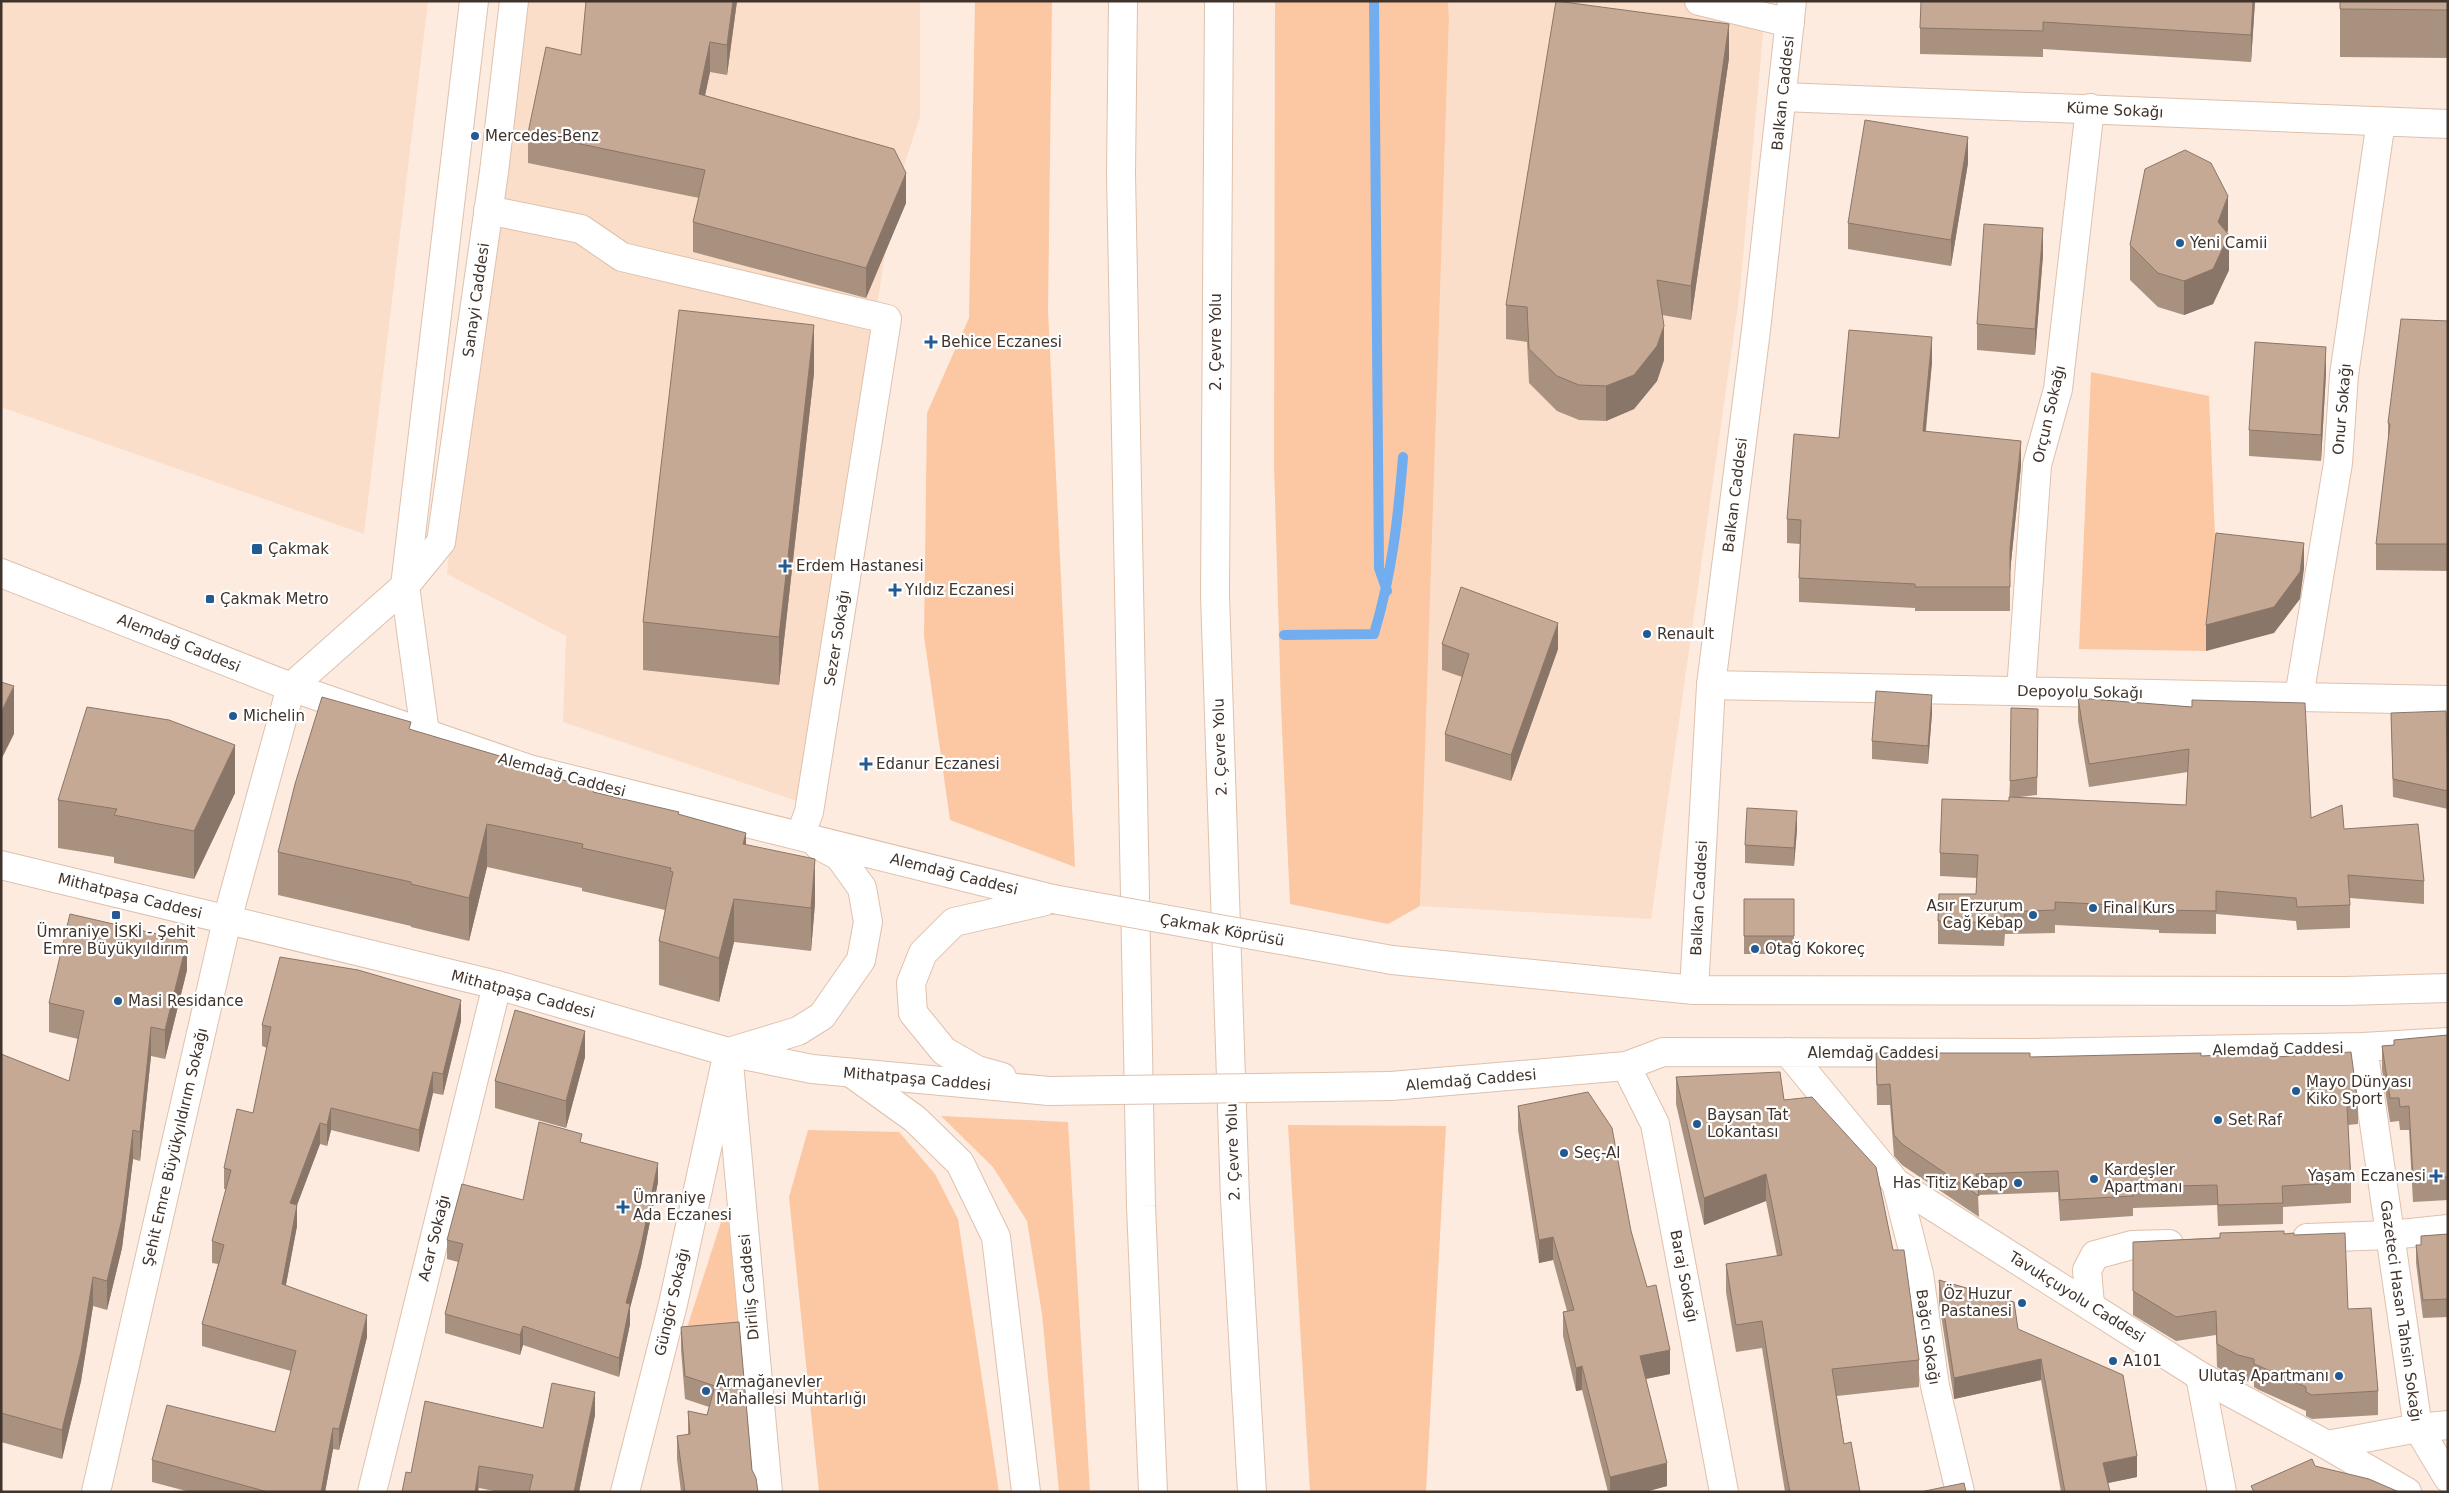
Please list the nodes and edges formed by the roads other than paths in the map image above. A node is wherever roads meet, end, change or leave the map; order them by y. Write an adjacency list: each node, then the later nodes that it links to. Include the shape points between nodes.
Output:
1 (474, 1): 13 (main road)
2 (514, 1): 11 (main road, Sanayi Caddesi)
3 (1123, 1): 50 (main road, via 1121,184 1141,1206)
4 (1218, 1): 51 (main road, 2. Çevre Yolu, via 1215,595 1234,1199)
5 (1700, 1): 6 (main road)
6 (1791, 12): 7 (main road, Balkan Caddesi)
7 (1783, 97): 8 (main road, Küme Sokağı); 14 (main road, Balkan Caddesi)
8 (2090, 108): 9 (main road, Küme Sokağı); 16 (main road, Orçun Sokağı, via 2058,389 2037,465)
9 (2381, 121): 10 (main road, Küme Sokağı); 17 (main road, Onur Sokağı, via 2344,375 2338,463)
10 (2448, 124)
11 (488, 210): 13 (main road, Sanayi Caddesi, via 441,542); 20 (main road, Sezer Sokağı, via 581,230 622,257 887,319 809,812)
12 (1, 573): 15 (main road, Alemdağ Caddesi)
13 (405, 586): 15 (main road, Sanayi Caddesi); 19 (main road)
14 (1711, 685): 16 (main road, Depoyolu Sokağı); 26 (main road, Balkan Caddesi)
15 (291, 687): 19 (main road, Alemdağ Caddesi); 23 (main road, Şehit Emre Büyükyıldırım Sokağı)
16 (2021, 691): 17 (main road, Depoyolu Sokağı)
17 (2300, 697): 18 (main road, Depoyolu Sokağı)
18 (2448, 700)
19 (425, 733): 20 (main road, Alemdağ Caddesi, via 529,769)
20 (800, 836): 22 (main road, Alemdağ Caddesi); 29 (main road, via 839,856 862,888 868,922 861,960 822,1016 798,1031)
21 (1, 865): 23 (main road, Mithatpaşa Caddesi)
22 (1052, 899): 26 (main road, Çakmak Köprüsü, bridge, via 1392,960); 33 (main road, via 954,922 923,953 912,983 913,1013 944,1051 977,1070)
23 (227, 920): 24 (main road, Mithatpaşa Caddesi); 45 (main road, Şehit Emre Büyükyıldırım Sokağı)
24 (497, 985): 29 (main road, Mithatpaşa Caddesi); 46 (main road, Acar Sokağı)
25 (2448, 988): 26 (main road, via 2335,991)
26 (1694, 990)
27 (2448, 1042): 28 (main road, Alemdağ Caddesi)
28 (2363, 1047): 30 (main road, Alemdağ Caddesi, via 2012,1053); 36 (main road, Gazeteci Hasan Tahsin Sokağı)
29 (728, 1052): 32 (main road, Mithatpaşa Caddesi, via 812,1069); 47 (main road, Güngör Sokağı, via 672,1304); 48 (main road, Diriliş Caddesi)
30 (1788, 1052): 31 (main road, Alemdağ Caddesi, via 1663,1052); 34 (main road, Tavukçuyolu Caddesi)
31 (1626, 1066): 33 (main road, Alemdağ Caddesi, bridge, via 1391,1086); 52 (main road, Baraj Sokağı, via 1655,1124)
32 (851, 1073): 33 (main road, Mithatpaşa Caddesi); 49 (main road, via 915,1119 960,1163 996,1238)
33 (1049, 1091)
34 (1896, 1183): 39 (main road, Tavukçuyolu Caddesi); 53 (main road, Bağcı Sokağı, via 1919,1274 1935,1386)
35 (2448, 1229): 36 (main road)
36 (2391, 1235): 37 (main road); 42 (main road, Gazeteci Hasan Tahsin Sokağı)
37 (2281, 1239)
38 (2192, 1243): 39 (main road, via 2132,1245 2095,1255 2087,1270)
39 (2090, 1305): 40 (main road, Tavukçuyolu Caddesi)
40 (2200, 1376): 43 (main road, Tavukçuyolu Caddesi); 54 (main road)
41 (2448, 1425): 42 (main road)
42 (2418, 1428): 43 (main road); 44 (main road, Gazeteci Hasan Tahsin Sokağı)
43 (2327, 1445): 55 (main road, Tavukçuyolu Caddesi)
44 (2448, 1478)
45 (96, 1492)
46 (372, 1492)
47 (625, 1492)
48 (768, 1492)
49 (1026, 1492)
50 (1153, 1492)
51 (1252, 1492)
52 (1724, 1492)
53 (1960, 1492)
54 (2222, 1492)
55 (2407, 1492)

